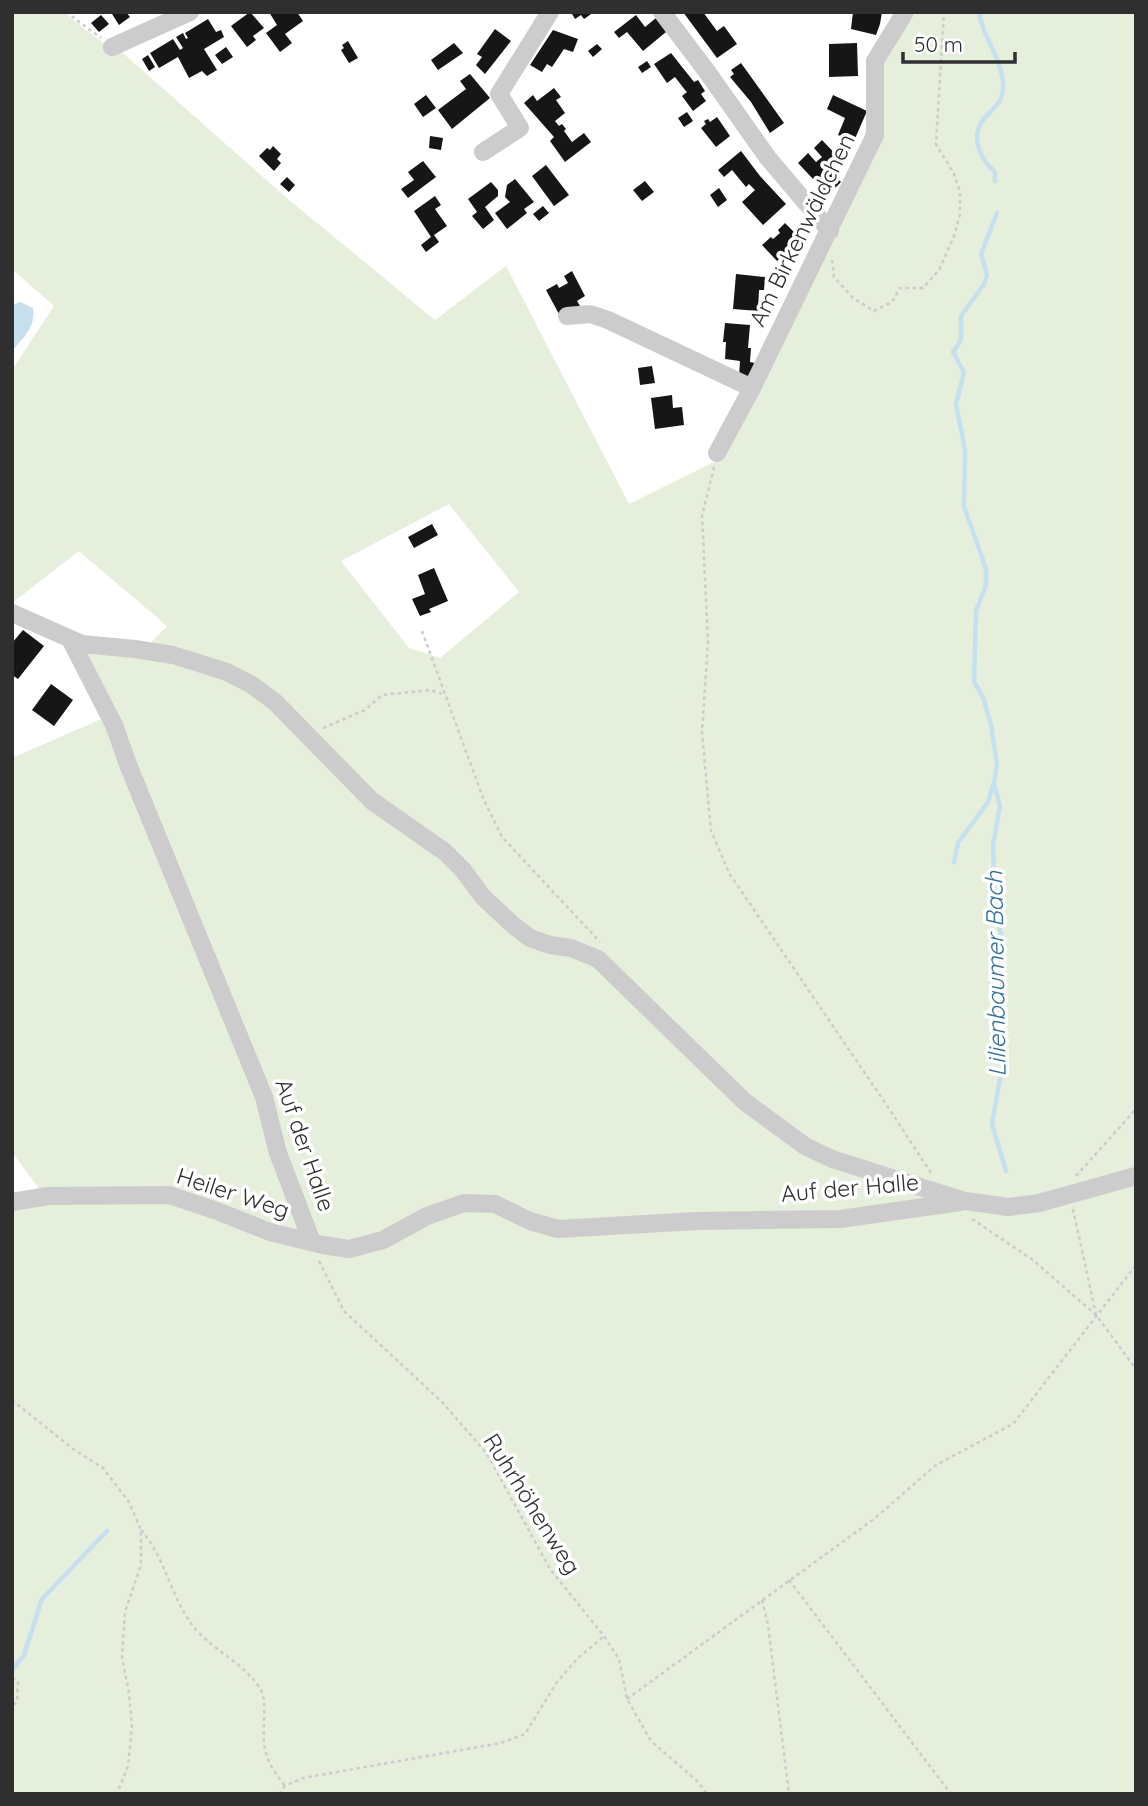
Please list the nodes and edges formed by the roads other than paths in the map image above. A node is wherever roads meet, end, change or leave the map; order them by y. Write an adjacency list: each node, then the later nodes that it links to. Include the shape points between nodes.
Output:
1 (190, 12): 5 (street)
2 (550, 12): 6 (street, via 499,94 520,128)
3 (662, 12): 7 (street, via 768,158)
4 (905, 12): 7 (street, Am Birkenwäldchen, via 875,61 875,135)
5 (112, 47)
6 (483, 152)
7 (830, 231): 9 (street, Am Birkenwäldchen)
8 (567, 316): 9 (street, via 590,314 608,320)
9 (752, 388): 10 (street, Am Birkenwäldchen)
10 (718, 453)
11 (12, 613): 12 (street, Auf der Halle)
12 (71, 640): 14 (street, Auf der Halle, via 173,655 252,685 275,702 372,801 444,852 513,925 530,938 598,959 745,1102 805,1146); 16 (street, Auf der Halle, via 114,725 264,1097 278,1153)
13 (1136, 1175): 14 (street, Auf der Halle, via 1039,1203 1008,1207)
14 (945, 1199): 16 (street, Auf der Halle, via 840,1219 558,1229 495,1204 464,1203 427,1216 383,1240 349,1249)
15 (12, 1202): 16 (street, Heiler Weg, via 48,1196 169,1195 270,1233)
16 (312, 1242)

